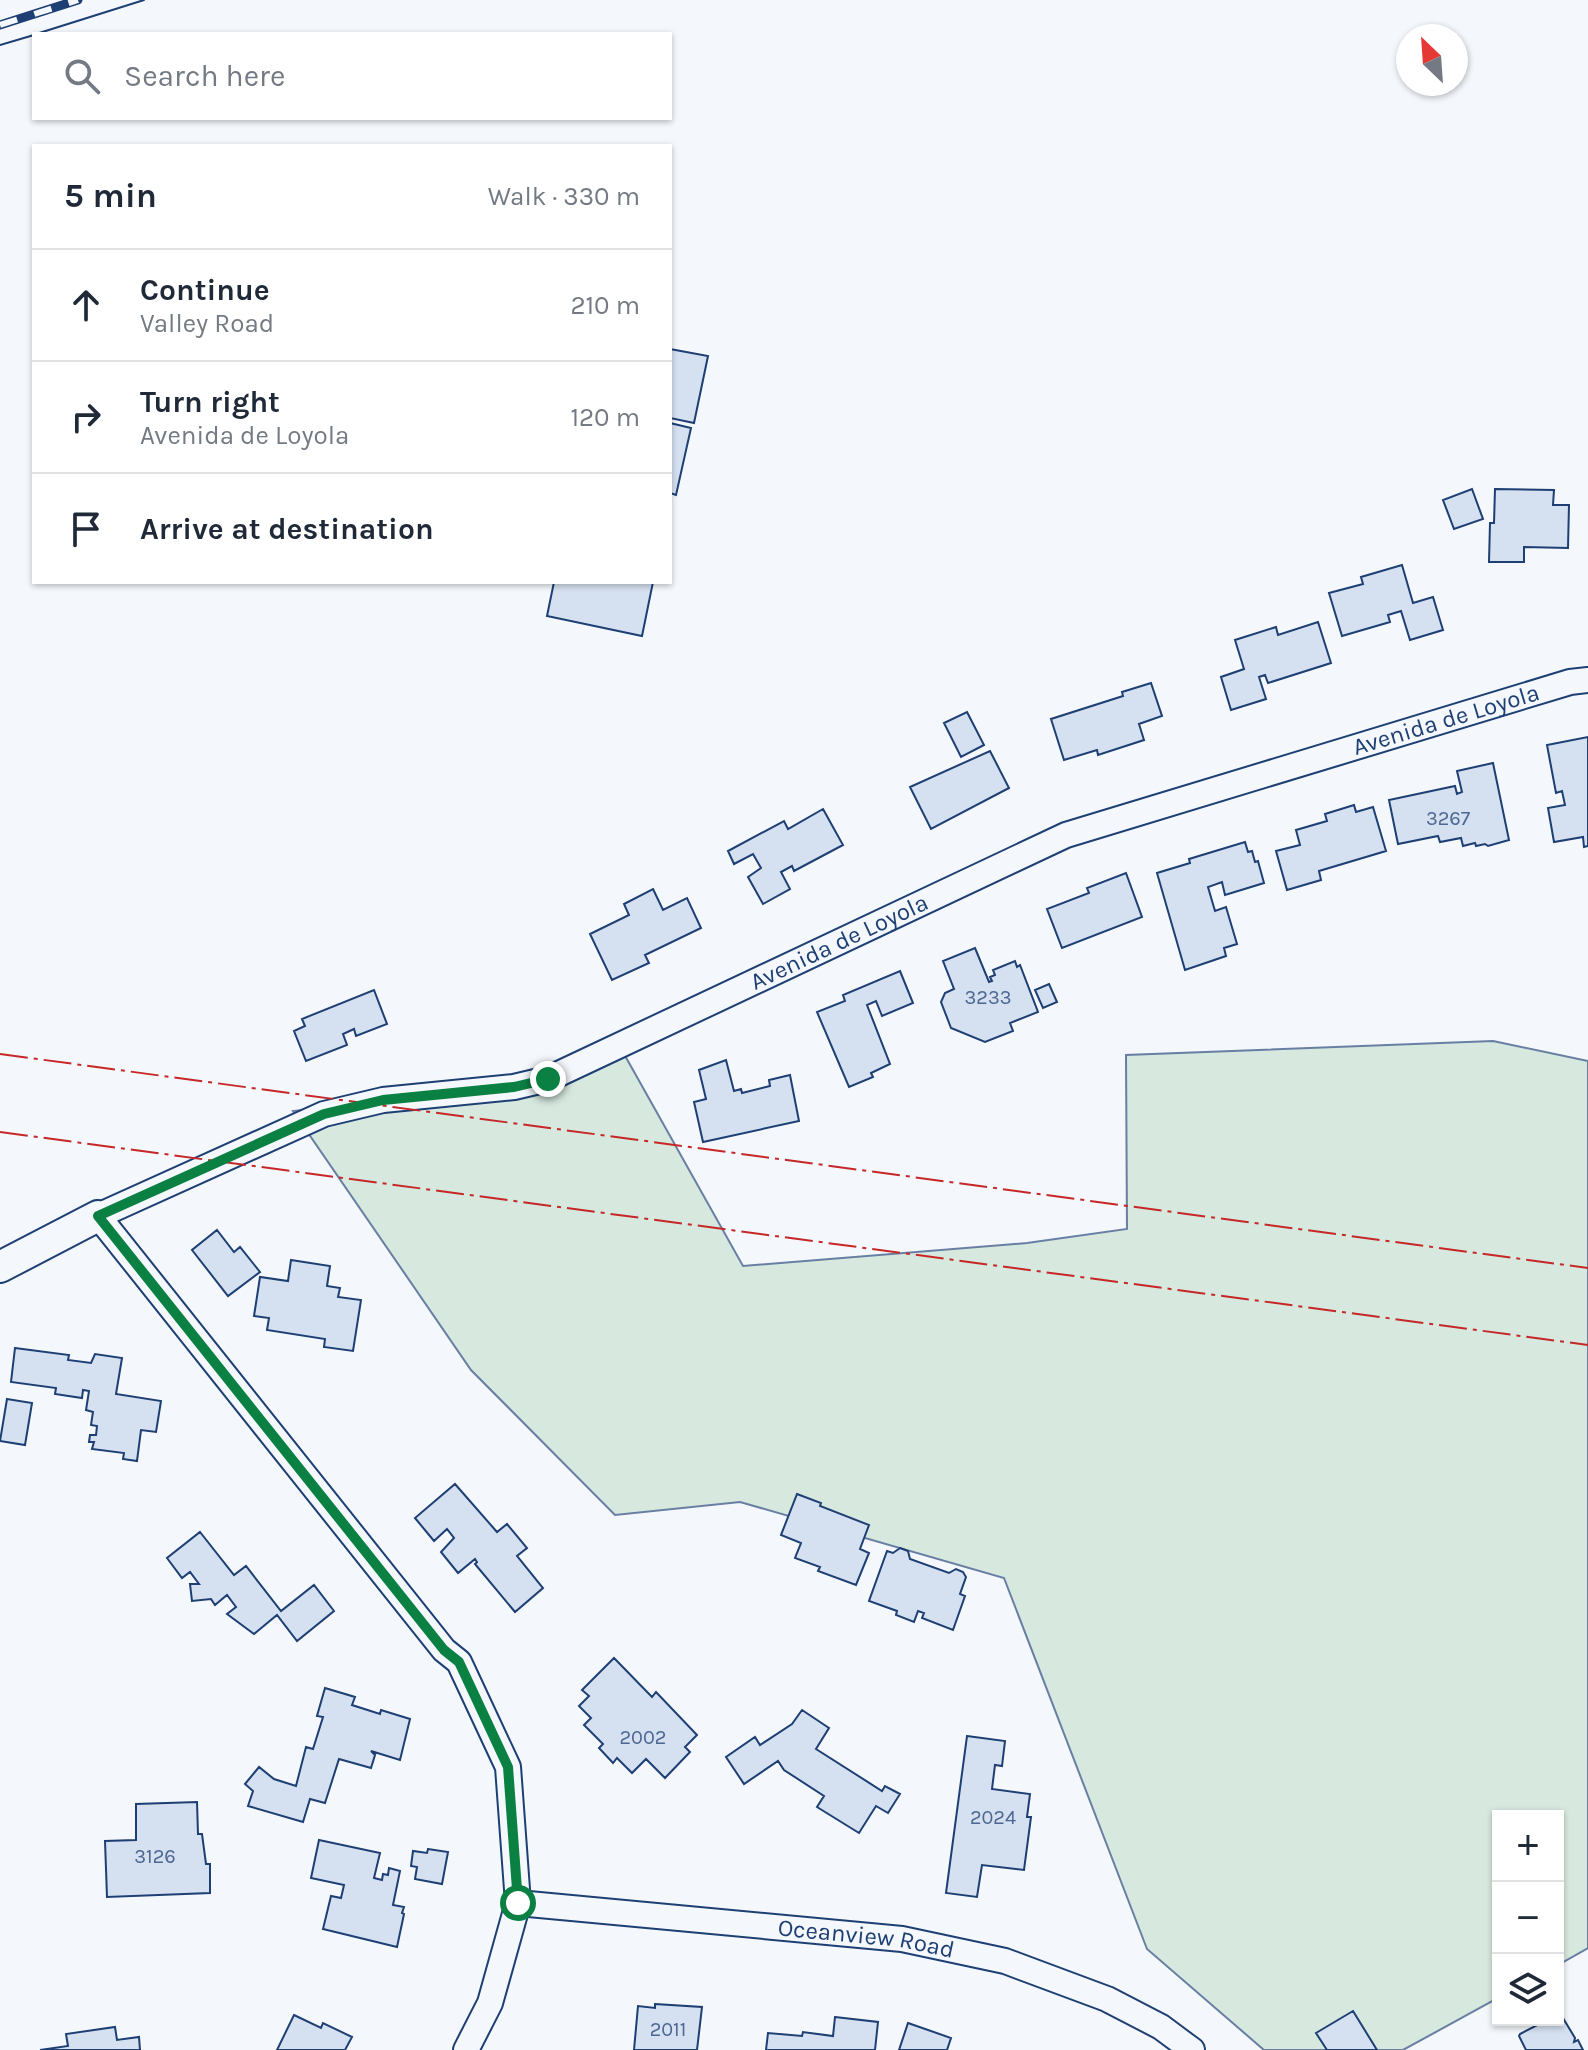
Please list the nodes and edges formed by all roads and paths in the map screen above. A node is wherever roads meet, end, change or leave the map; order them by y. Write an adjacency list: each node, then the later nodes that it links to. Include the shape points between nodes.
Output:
1 (1588, 680): 2 (street, Avenida de Loyola, via 1066,835 548,1079 383,1100 324,1114)
2 (98, 1216): 3 (street); 4 (street, via 434,1638 459,1662 508,1767)
3 (0, 1267)
4 (518, 1903): 5 (street, via 490,2003); 6 (street, Oceanview Road, via 902,1939 1005,1961 1107,1999)
5 (466, 2050)
6 (1192, 2050)

